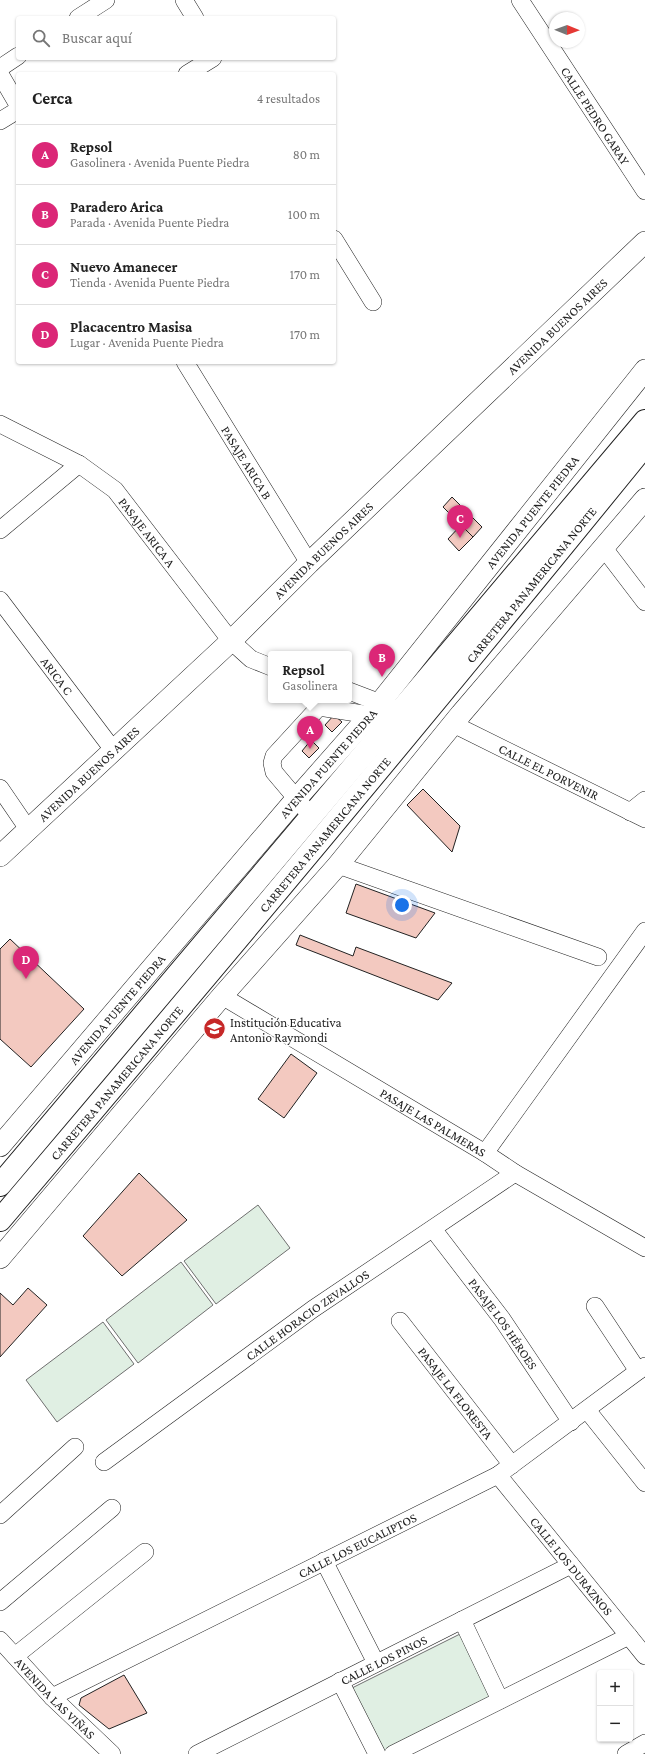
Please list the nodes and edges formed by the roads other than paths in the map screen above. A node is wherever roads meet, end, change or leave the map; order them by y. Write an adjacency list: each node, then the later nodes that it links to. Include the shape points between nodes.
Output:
1 (106, 0): 4 (street)
2 (184, 0): 5 (street)
3 (520, 0): 14 (street, CALLE PEDRO GARAY)
4 (81, 16)
5 (194, 16)
6 (16, 57): 8 (street)
7 (210, 65): 9 (street)
8 (0, 68)
9 (192, 72)
10 (0, 74): 11 (street)
11 (16, 102)
12 (16, 111): 13 (street)
13 (0, 121)
14 (645, 191)
15 (336, 242): 17 (street)
16 (645, 242): 27 (main road, AVENIDA BUENOS AIRES)
17 (373, 302)
18 (185, 364): 27 (street, PASAJE ARICA B)
19 (645, 370): 33 (main road, AVENIDA PUENTE PIEDRA)
20 (645, 421): 34 (highway, CARRETERA PANAMERICANA NORTE)
21 (0, 424): 23 (street, PASAJE ARICA A)
22 (645, 445): 52 (highway, CARRETERA PANAMERICANA NORTE, via 208,976)
23 (79, 464): 25 (street); 30 (street, PASAJE ARICA A, via 115,490)
24 (645, 499): 26 (main road)
25 (0, 530)
26 (603, 547): 29 (street); 35 (main road)
27 (309, 563): 30 (main road, AVENIDA BUENOS AIRES)
28 (0, 600): 36 (street, ARICA C)
29 (645, 602)
30 (231, 640): 31 (street, PASAJE ARICA A, via 250,659); 36 (main road, AVENIDA BUENOS AIRES)
31 (268, 666)
32 (352, 693): 33 (street)
33 (376, 708): 34 (street); 38 (main road, AVENIDA PUENTE PIEDRA); 38 (street, via 318,707 314,710 274,756 272,763 274,772)
34 (397, 715): 41 (highway, CARRETERA PANAMERICANA NORTE)
35 (453, 724): 40 (street, CALLE EL PORVENIR); 44 (main road)
36 (114, 751): 42 (main road, AVENIDA BUENOS AIRES)
37 (0, 788): 42 (street)
38 (297, 798): 41 (street); 48 (main road, AVENIDA PUENTE PIEDRA)
39 (645, 800): 40 (street)
40 (638, 815)
41 (312, 817): 51 (highway, CARRETERA PANAMERICANA NORTE)
42 (28, 828): 43 (main road, AVENIDA BUENOS AIRES)
43 (0, 856)
44 (338, 865): 46 (street); 47 (main road)
45 (645, 931): 49 (street)
46 (598, 957)
47 (222, 996): 49 (street, PASAJE LAS PALMERAS); 55 (main road)
48 (0, 1146)
49 (485, 1153): 50 (street, PASAJE LAS PALMERAS)
50 (515, 1173): 53 (street, CALLE HORACIO ZEVALLOS); 54 (street, PASAJE LAS PALMERAS)
51 (0, 1185)
52 (0, 1220)
53 (433, 1229): 60 (street, PASAJE LOS HÉROES, via 502,1319); 62 (street, CALLE HORACIO ZEVALLOS, via 313,1309)
54 (645, 1248)
55 (0, 1258)
56 (596, 1306): 58 (street)
57 (400, 1321): 63 (street, PASAJE LA FLORESTA)
58 (642, 1369): 59 (street, CALLE LOS EUCALIPTOS)
59 (587, 1410): 60 (street, CALLE LOS EUCALIPTOS); 65 (street)
60 (570, 1422): 63 (street, CALLE LOS EUCALIPTOS)
61 (75, 1447): 67 (street)
62 (104, 1462)
63 (512, 1465): 64 (street, CALLE LOS EUCALIPTOS)
64 (498, 1475): 69 (street, CALLE LOS EUCALIPTOS); 70 (street, CALLE LOS DURAZNOS)
65 (645, 1483)
66 (112, 1508): 71 (street)
67 (0, 1515)
68 (145, 1552): 75 (street)
69 (324, 1561): 77 (street); 79 (street, CALLE LOS EUCALIPTOS)
70 (571, 1565): 72 (street, CALLE LOS PINOS); 73 (street, CALLE LOS DURAZNOS)
71 (0, 1602)
72 (462, 1620): 77 (street, CALLE LOS PINOS); 80 (street)
73 (629, 1636): 76 (street, CALLE LOS DURAZNOS); 80 (street)
74 (0, 1640): 75 (street, AVENIDA LAS VIÑAS)
75 (15, 1656): 79 (street, AVENIDA LAS VIÑAS)
76 (645, 1656)
77 (376, 1663): 78 (street, CALLE LOS PINOS)
78 (340, 1681): 84 (street, CALLE LOS PINOS); 85 (street)
79 (52, 1697): 83 (street, AVENIDA LAS VIÑAS)
80 (500, 1700): 82 (street)
81 (645, 1743): 87 (street)
82 (418, 1748): 86 (street)
83 (112, 1754)
84 (196, 1754)
85 (377, 1754)
86 (393, 1754)
87 (626, 1754)

